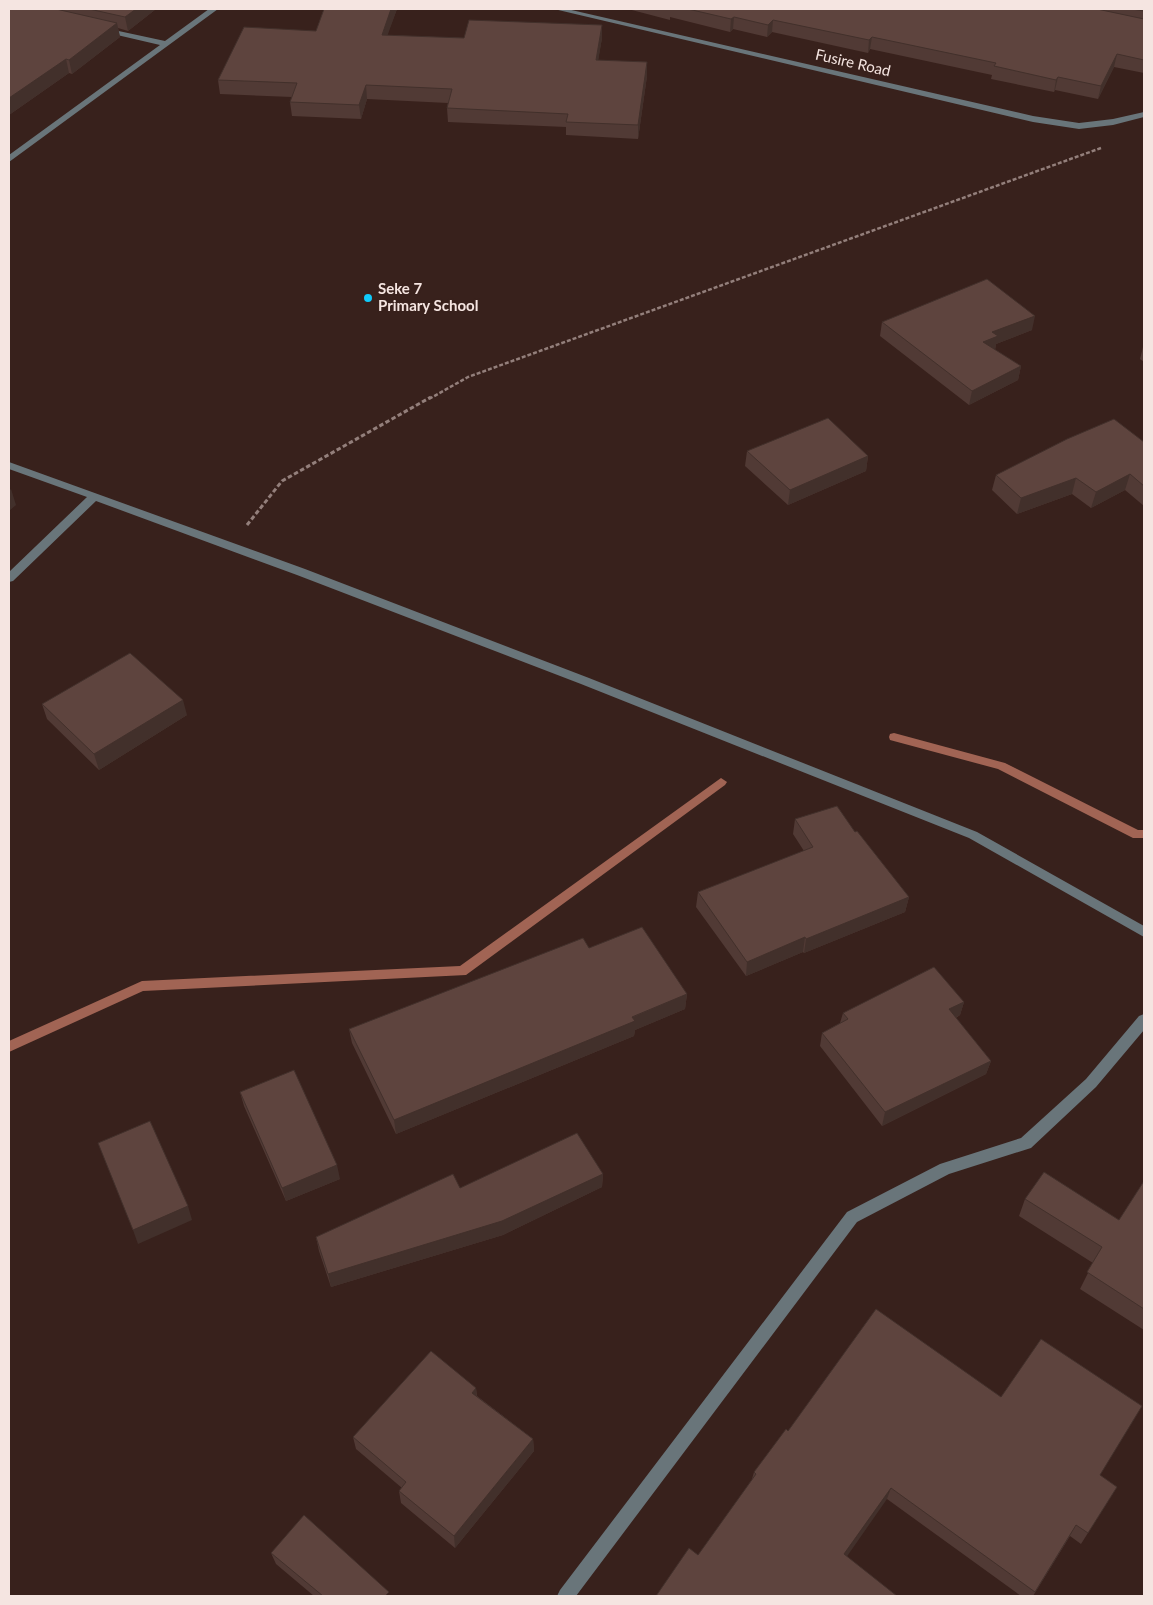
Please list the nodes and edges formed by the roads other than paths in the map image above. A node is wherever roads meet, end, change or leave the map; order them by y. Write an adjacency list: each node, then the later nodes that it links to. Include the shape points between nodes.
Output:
1 (214, 9): 4 (street)
2 (558, 9): 5 (street, Fusire Road, via 1033,118 1079,126)
3 (91, 26): 4 (street)
4 (166, 44): 6 (street)
5 (1144, 115)
6 (9, 159)
7 (9, 464): 8 (street)
8 (94, 497): 9 (street); 10 (street, via 230,545 576,677 973,835)
9 (9, 578)
10 (1144, 932)
11 (1144, 1020): 12 (street, via 1091,1083 1026,1143 945,1169 852,1217)
12 (566, 1596)

